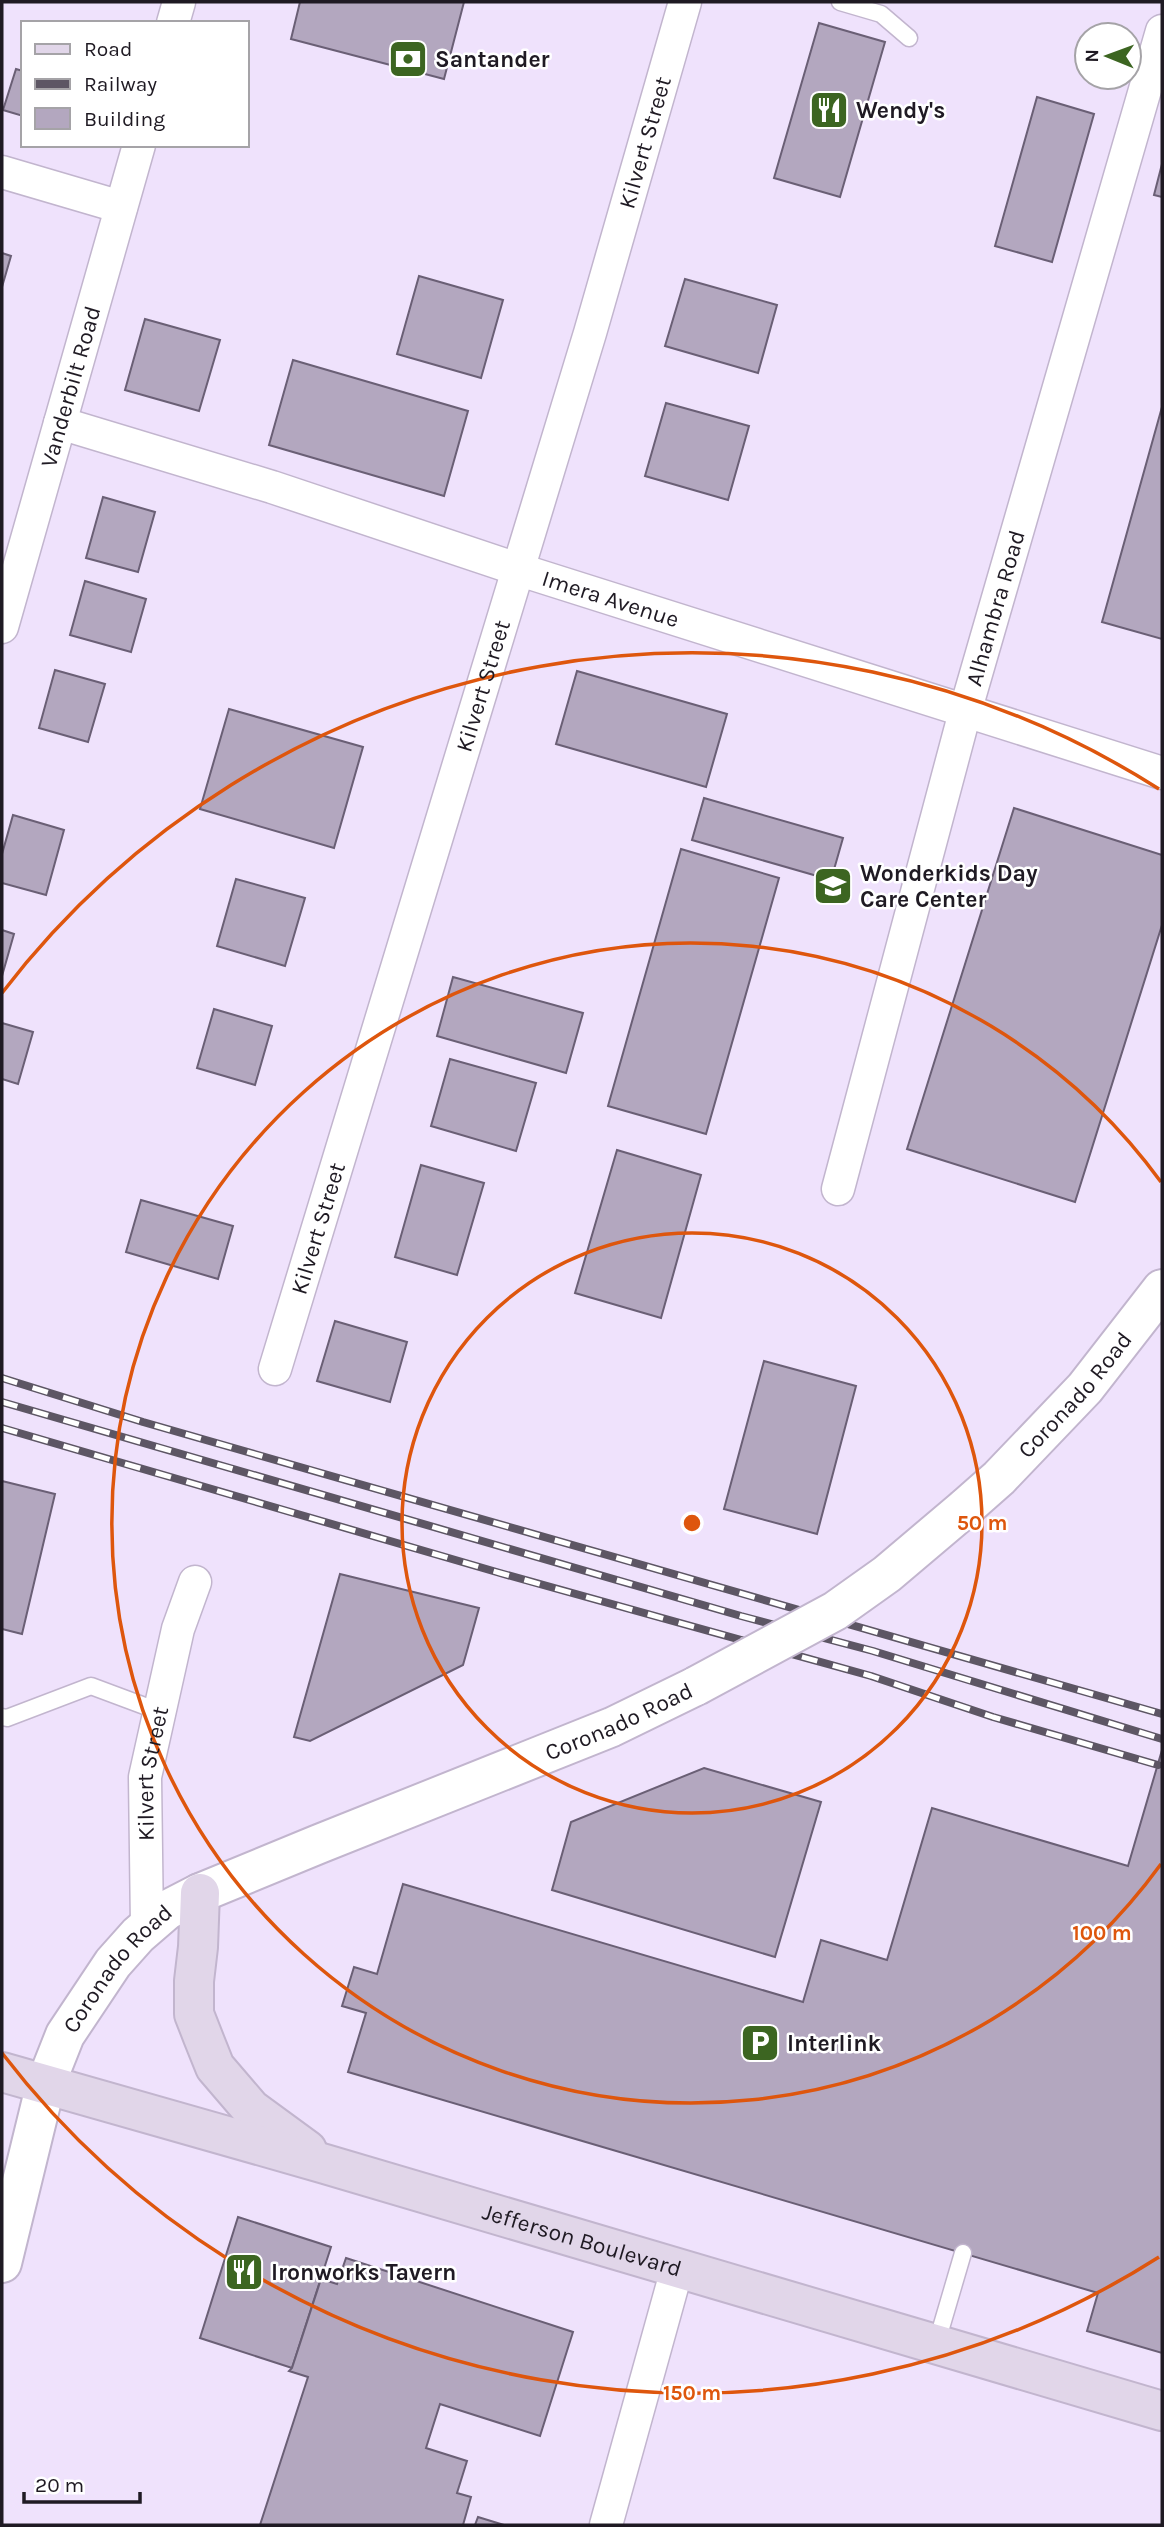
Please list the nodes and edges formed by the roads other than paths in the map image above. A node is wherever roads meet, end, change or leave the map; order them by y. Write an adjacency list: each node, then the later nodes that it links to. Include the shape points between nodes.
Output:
1 (179, 2): 4 (street)
2 (685, 2): 11 (street, Kilvert Street)
3 (840, 2): 6 (lane, via 881,14)
4 (174, 21)
5 (1162, 31): 13 (street, Alhambra Road)
6 (909, 38)
7 (138, 147): 9 (street, Vanderbilt Road)
8 (2, 172): 9 (street)
9 (121, 207): 10 (street, Vanderbilt Road)
10 (60, 423): 11 (street, Imera Avenue, via 272,487); 12 (street, Vanderbilt Road)
11 (517, 569): 13 (street, Imera Avenue); 17 (street, Kilvert Street)
12 (3, 615)
13 (965, 712): 14 (street, Imera Avenue); 15 (street, Alhambra Road)
14 (1162, 773)
15 (838, 1189)
16 (1162, 1289): 21 (street, Coronado Road, bridge, via 1085,1388 999,1478 887,1574 835,1611 612,1727)
17 (275, 1368)
18 (195, 1583): 19 (street, Kilvert Street, via 178,1629)
19 (158, 1711): 20 (lane, via 91,1686); 22 (street, Kilvert Street, via 145,1777)
20 (2, 1717)
21 (200, 1894): 22 (street, Coronado Road, via 167,1910); 25 (main road, via 194,2014 215,2067 251,2109)
22 (147, 1927): 24 (street, Coronado Road, via 86,2002 65,2035)
23 (2, 2072): 24 (main road, Jefferson Boulevard)
24 (46, 2083): 25 (main road, Jefferson Boulevard); 27 (street)
25 (325, 2164): 28 (main road, Jefferson Boulevard)
26 (963, 2253): 29 (lane)
27 (2, 2263)
28 (677, 2269): 29 (main road, Jefferson Boulevard); 31 (street)
29 (936, 2345): 30 (main road, Jefferson Boulevard)
30 (1162, 2411)
31 (606, 2525)

